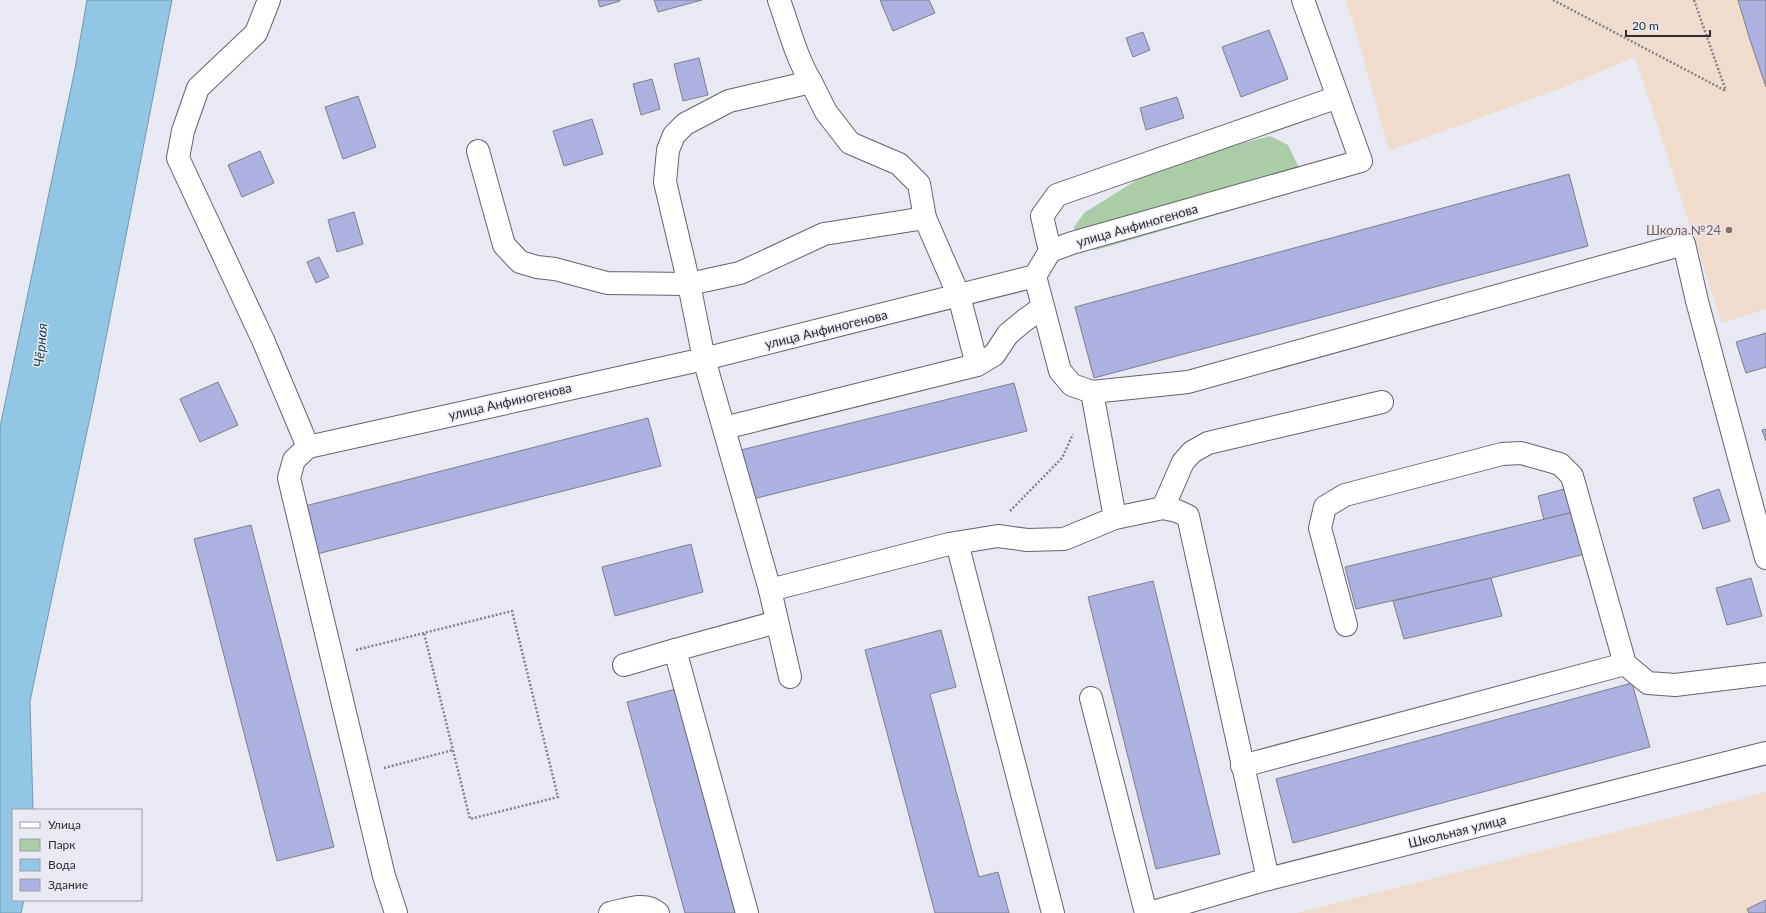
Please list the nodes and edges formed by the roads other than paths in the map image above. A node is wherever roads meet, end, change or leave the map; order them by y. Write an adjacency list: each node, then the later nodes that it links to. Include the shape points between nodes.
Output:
1 (269, 0): 18 (street, via 256,33 198,88 182,131 178,158 263,340)
2 (779, 0): 4 (street, via 800,64)
3 (1303, 0): 5 (street)
4 (811, 82): 7 (street, via 826,112 850,143 899,164 920,184); 10 (street, via 729,101 684,124 674,134 668,150 665,182)
5 (1338, 97): 8 (street, via 1057,195 1042,216); 8 (street, улица Анфиногенова, via 1361,161)
6 (478, 151): 10 (street, via 504,245 520,262 607,283)
7 (925, 218): 10 (street, via 824,234 740,273); 11 (street)
8 (1050, 251): 9 (street)
9 (1036, 276): 11 (street, улица Анфиногенова); 12 (street)
10 (689, 284): 13 (street)
11 (959, 296): 13 (street, улица Анфиногенова); 14 (street)
12 (1043, 307): 14 (street, via 1008,334 994,355); 15 (street, via 1060,371 1072,385)
13 (704, 359): 17 (street); 18 (street, улица Анфиногенова)
14 (977, 365): 17 (street)
15 (1092, 392): 20 (street); 22 (street, via 1188,382 1684,244)
16 (1382, 402): 19 (street, via 1208,443 1192,452 1183,462)
17 (724, 428): 23 (street)
18 (308, 447): 35 (street, via 294,460 289,478 384,876)
19 (1163, 508): 20 (street); 33 (street, via 1188,516)
20 (1115, 518): 21 (street, via 1064,539 1027,540 998,536)
21 (957, 543): 23 (street); 39 (street)
22 (1766, 558)
23 (770, 590): 24 (street)
24 (777, 622): 26 (street); 30 (street)
25 (1346, 625): 27 (street, via 1320,528 1325,507 1344,495 1502,454 1521,454 1560,464 1572,476)
26 (675, 650): 28 (street); 38 (street)
27 (1625, 664): 29 (street, via 1648,683 1675,685); 33 (street)
28 (624, 665)
29 (1766, 674)
30 (790, 677)
31 (1091, 698): 40 (street)
32 (1766, 753): 34 (street, Школьная улица)
33 (1242, 766): 34 (street)
34 (1268, 879): 41 (street, Школьная улица)
35 (396, 913)
36 (610, 913): 37 (street, via 640,906 654,909)
37 (658, 913)
38 (747, 913)
39 (1053, 913)
40 (1146, 913)
41 (1149, 913)

